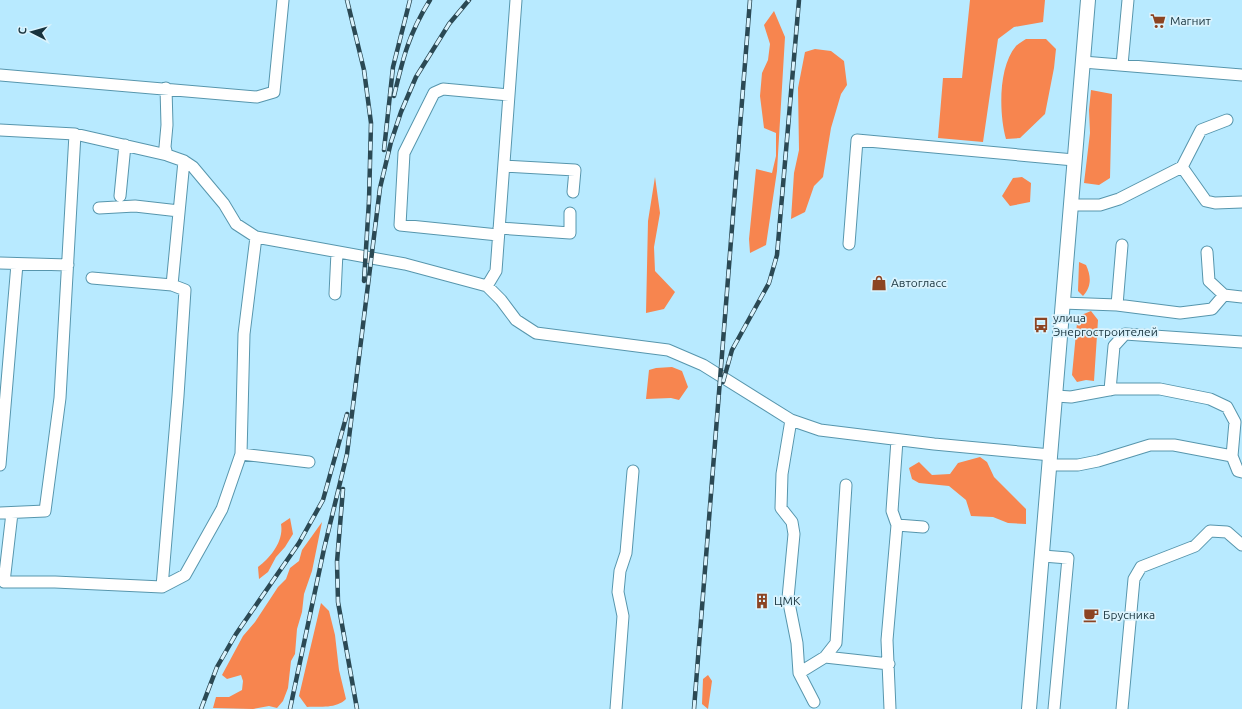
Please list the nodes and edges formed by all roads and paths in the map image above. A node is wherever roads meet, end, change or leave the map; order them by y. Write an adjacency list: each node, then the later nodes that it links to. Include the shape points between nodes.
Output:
1 (283, 0): 9 (lane, via 274,92 257,97)
2 (516, 0): 10 (lane)
3 (1088, 0): 5 (main road)
4 (1128, 0): 6 (lane)
5 (1083, 62): 6 (lane); 16 (main road)
6 (1122, 65): 7 (lane)
7 (1242, 74)
8 (0, 75): 9 (lane)
9 (166, 88): 15 (lane)
10 (509, 94): 18 (lane); 27 (lane, via 443,89 434,93 404,153 400,225)
11 (1227, 120): 19 (lane, via 1201,130)
12 (0, 130): 13 (lane)
13 (75, 134): 14 (lane); 35 (lane)
14 (125, 145): 15 (lane); 21 (lane)
15 (167, 155): 17 (lane)
16 (1074, 160): 23 (main road); 29 (lane, via 858,140)
17 (184, 161): 25 (lane); 28 (lane, via 193,167 224,204 236,224)
18 (504, 166): 20 (lane, via 575,170); 27 (lane)
19 (1182, 168): 22 (lane, via 1206,200 1215,203); 23 (lane, via 1119,199 1100,205)
20 (572, 192)
21 (120, 196)
22 (1242, 202)
23 (1070, 205): 42 (main road)
24 (99, 208): 25 (lane, via 135,206)
25 (179, 211): 37 (lane)
26 (570, 213): 27 (lane, via 570,233)
27 (499, 231): 38 (lane, via 496,271)
28 (256, 237): 31 (lane); 49 (lane, via 244,334)
29 (849, 244)
30 (1122, 245): 43 (lane)
31 (338, 252): 38 (lane, via 404,264); 39 (lane)
32 (1207, 252): 40 (lane, via 1210,281)
33 (0, 262): 34 (lane)
34 (17, 264): 35 (lane); 53 (lane)
35 (68, 265): 58 (lane, via 60,398 44,511)
36 (92, 278): 37 (lane)
37 (172, 285): 63 (lane, via 185,290)
38 (487, 286): 47 (lane, via 516,320 536,333 668,350 703,365)
39 (335, 294)
40 (1224, 295): 41 (lane); 43 (lane, via 1212,309 1180,314)
41 (1242, 297)
42 (1062, 302): 43 (lane); 46 (main road)
43 (1117, 305)
44 (1242, 342): 45 (lane, via 1125,334 1114,346)
45 (1110, 390): 46 (lane, via 1071,397); 50 (lane, via 1160,389 1210,399 1227,407 1236,422)
46 (1056, 396): 51 (main road)
47 (791, 420): 48 (lane, via 820,430); 66 (lane, via 782,474 781,508 792,522 794,534 788,598 797,643)
48 (897, 440): 51 (lane); 59 (lane, via 892,511)
49 (241, 454): 52 (lane); 63 (lane, via 222,509 185,575)
50 (1232, 456): 51 (lane, via 1174,445 1150,445 1078,465); 55 (lane, via 1238,471)
51 (1051, 460): 62 (main road)
52 (308, 462)
53 (0, 465)
54 (633, 471): 68 (lane, via 626,553 620,571 618,592 623,616)
55 (1242, 472)
56 (846, 485): 64 (lane, via 836,643)
57 (0, 513): 58 (lane)
58 (12, 513): 63 (lane, via 4,582)
59 (897, 525): 60 (lane); 65 (lane, via 887,640)
60 (923, 527)
61 (1242, 545): 72 (lane, via 1226,532 1210,531 1195,546 1141,567 1134,579)
62 (1043, 556): 70 (main road); 71 (lane, via 1068,558)
63 (162, 587)
64 (825, 657): 65 (lane); 66 (lane)
65 (889, 664): 69 (lane)
66 (799, 673): 67 (lane)
67 (814, 702)
68 (616, 709)
69 (890, 709)
70 (1029, 709)
71 (1054, 709)
72 (1122, 709)

